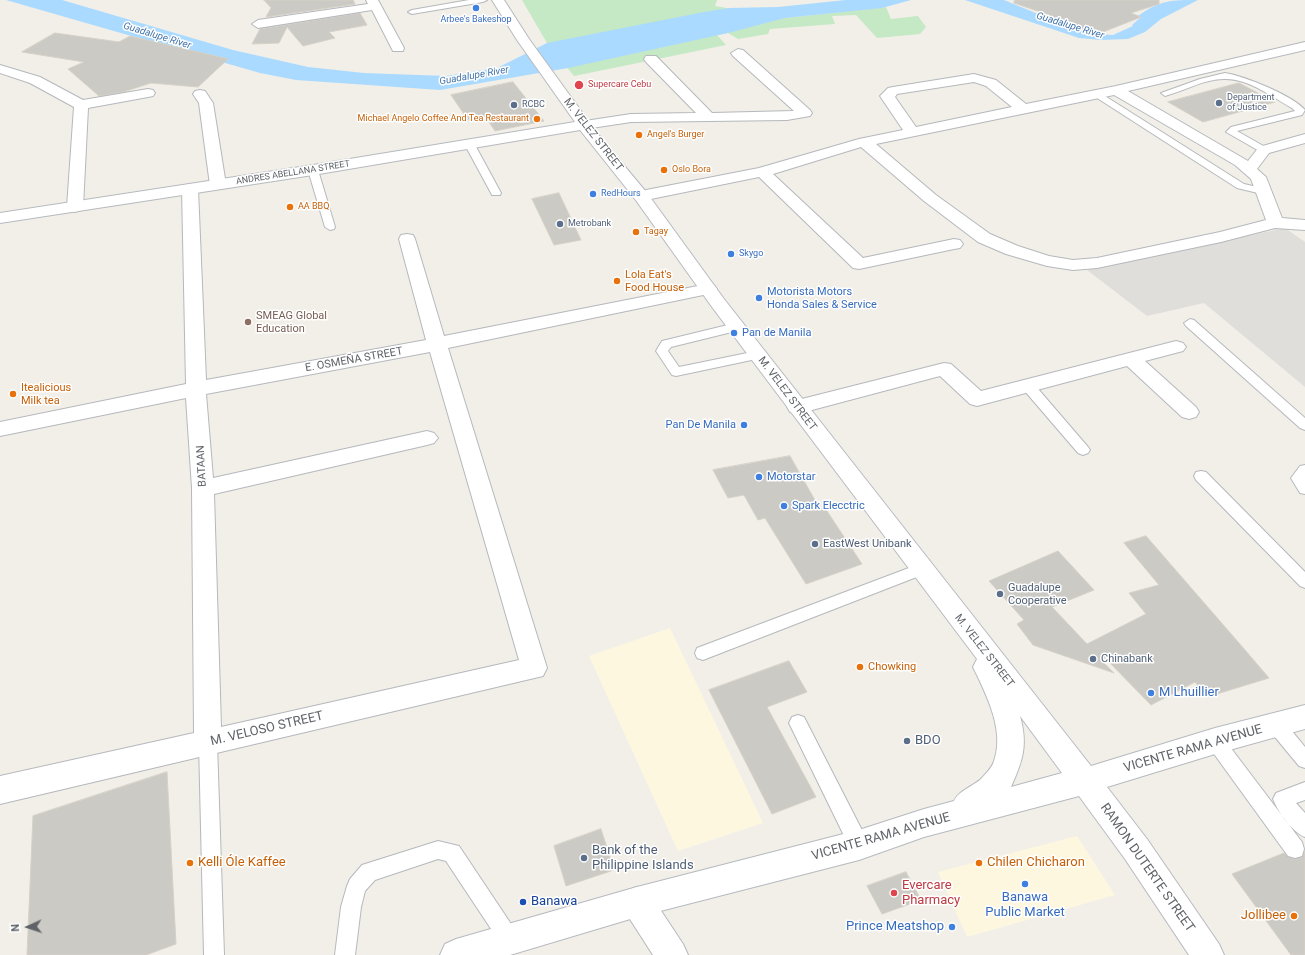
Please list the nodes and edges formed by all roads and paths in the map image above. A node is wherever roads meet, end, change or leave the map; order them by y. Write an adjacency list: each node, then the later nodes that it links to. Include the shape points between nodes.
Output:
1 (483, 0): 4 (lane)
2 (498, 0): 19 (street, M. VELEZ STREET, via 549,78)
3 (374, 3): 5 (street); 7 (street)
4 (412, 12)
5 (258, 24)
6 (1305, 46): 11 (street)
7 (398, 48)
8 (738, 53): 18 (street, ANDRES ABELLANA STREET, via 805,113 787,116)
9 (650, 59): 18 (street)
10 (1, 69): 16 (street, via 35,80)
11 (1116, 90): 15 (street); 25 (street)
12 (148, 93): 16 (street)
13 (1165, 93): 24 (lane, via 1217,77 1229,76 1261,88 1295,106 1300,110 1299,113 1234,129 1231,132)
14 (200, 94): 28 (street, via 206,104)
15 (1097, 94): 17 (street); 30 (lane, via 1241,186)
16 (81, 105): 33 (street)
17 (1022, 108): 20 (street); 20 (street, via 991,83 974,78 893,90 887,96)
18 (706, 116): 19 (street, ANDRES ABELLANA STREET, via 631,118)
19 (585, 125): 23 (street, ANDRES ABELLANA STREET); 32 (street, M. VELEZ STREET)
20 (912, 132): 22 (street)
21 (1305, 138): 24 (street)
22 (864, 142): 27 (street); 35 (street, via 930,198 984,238 1047,261 1073,266 1097,263)
23 (470, 145): 26 (street, ANDRES ABELLANA STREET); 31 (lane)
24 (1264, 150): 25 (street)
25 (1249, 169): 30 (street, via 1258,177)
26 (313, 170): 28 (street, ANDRES ABELLANA STREET); 37 (lane)
27 (762, 172): 32 (street); 39 (street, via 859,264)
28 (218, 185): 29 (street, ANDRES ABELLANA STREET)
29 (190, 189): 33 (street, ANDRES ABELLANA STREET); 48 (street, BATAAN)
30 (1262, 190): 35 (street)
31 (496, 193)
32 (641, 196): 40 (street, M. VELEZ STREET)
33 (75, 207): 34 (street, ANDRES ABELLANA STREET)
34 (0, 218)
35 (1275, 223): 36 (street)
36 (1305, 225)
37 (330, 227)
38 (408, 239): 43 (street)
39 (954, 244)
40 (708, 289): 42 (street, M. VELEZ STREET); 43 (street, E. OSMEÑA STREET)
41 (1190, 323): 51 (lane)
42 (736, 327): 45 (street, M. VELEZ STREET); 45 (lane, via 666,344 662,351 676,372)
43 (437, 344): 48 (street, E. OSMEÑA STREET); 67 (street, M. VELOSO STREET, via 534,668)
44 (1176, 347): 46 (street)
45 (757, 354): 49 (street, M. VELEZ STREET)
46 (1131, 359): 47 (street); 50 (street)
47 (1028, 386): 49 (street, via 977,399 944,369); 54 (lane)
48 (196, 389): 52 (street, E. OSMEÑA STREET); 57 (street, BATAAN)
49 (797, 407): 59 (street, M. VELEZ STREET)
50 (1189, 412)
51 (1305, 425)
52 (0, 429)
53 (427, 438): 57 (street)
54 (1083, 450)
55 (1305, 470): 58 (lane, via 1298,478)
56 (1200, 476): 60 (lane)
57 (203, 488): 67 (street, BATAAN)
58 (1305, 489)
59 (922, 569): 61 (street, M. VELEZ STREET); 62 (lane)
60 (1305, 582)
61 (966, 627): 69 (street, M. VELEZ STREET); 72 (street, via 1004,707 1009,730 1010,757 1000,781 983,796 954,813)
62 (702, 653)
63 (1305, 717): 65 (street, VICENTE RAMA AVENUE)
64 (798, 723): 74 (lane)
65 (1276, 725): 66 (street, VICENTE RAMA AVENUE); 68 (lane)
66 (1215, 741): 69 (street, VICENTE RAMA AVENUE); 75 (lane)
67 (208, 743): 70 (street, M. VELOSO STREET); 78 (lane)
68 (1305, 760)
69 (1085, 781): 72 (street, VICENTE RAMA AVENUE); 82 (street, RAMON DUTERTE STREET, via 1136,849)
70 (0, 790)
71 (1305, 791): 73 (lane, via 1282,799)
72 (924, 823): 74 (street, VICENTE RAMA AVENUE)
73 (1305, 828)
74 (859, 845): 76 (street, VICENTE RAMA AVENUE)
75 (1295, 849)
76 (637, 902): 77 (street, VICENTE RAMA AVENUE); 81 (street)
77 (510, 940): 79 (lane, via 452,853 438,850 369,872 361,881 351,907); 80 (street, VICENTE RAMA AVENUE)
78 (214, 955)
79 (345, 955)
80 (456, 955)
81 (672, 955)
82 (1208, 955)

